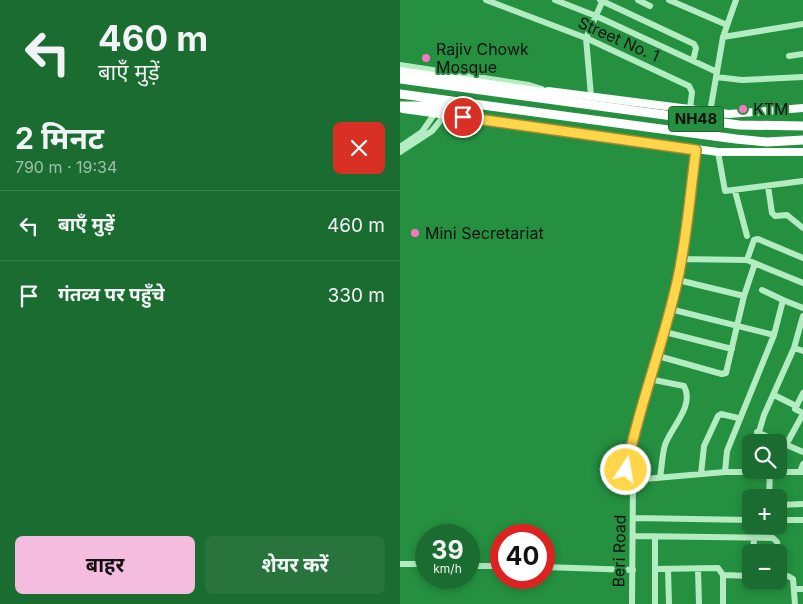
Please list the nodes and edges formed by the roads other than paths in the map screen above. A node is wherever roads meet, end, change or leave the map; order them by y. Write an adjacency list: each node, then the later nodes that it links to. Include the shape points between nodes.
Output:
1 (486, 0): 12 (street, Street No. 1)
2 (555, 0): 8 (street)
3 (602, 0): 8 (street); 15 (street, via 694,44)
4 (638, 0): 7 (street)
5 (669, 0): 10 (street)
6 (736, 0): 10 (street)
7 (650, 6)
8 (596, 16): 12 (street); 15 (street)
9 (803, 24): 11 (street)
10 (727, 25): 11 (street)
11 (723, 37): 18 (street)
12 (586, 38): 23 (street); 27 (street, Street No. 1, via 689,86 692,92)
13 (803, 54): 14 (street)
14 (789, 56)
15 (693, 61): 18 (street)
16 (400, 65): 21 (street, via 520,83)
17 (400, 71): 21 (main road)
18 (716, 74): 19 (street, via 742,80); 28 (street)
19 (803, 77)
20 (400, 79): 24 (highway, NH48)
21 (548, 91): 23 (main road); 24 (main road)
22 (400, 94): 29 (highway, NH48)
23 (591, 96): 27 (main road)
24 (565, 101): 32 (highway, NH48, via 739,125)
25 (400, 108): 29 (highway, via 440,106 511,114); 30 (main road)
26 (803, 108): 28 (main road, via 729,114)
27 (690, 109): 28 (main road)
28 (710, 112)
29 (544, 113): 33 (highway, NH48, via 767,142)
30 (435, 114): 31 (main road); 34 (street, via 422,132)
31 (445, 115): 35 (main road); 36 (street, via 426,137)
32 (803, 126)
33 (803, 140)
34 (400, 147)
35 (696, 150): 37 (main road); 45 (street, Beri Road)
36 (400, 152)
37 (718, 152): 38 (main road); 41 (street, via 724,190)
38 (803, 152)
39 (803, 182): 40 (street)
40 (768, 186): 41 (street); 42 (street, via 772,213 775,216 787,215)
41 (736, 191): 43 (street)
42 (803, 228)
43 (747, 236)
44 (803, 258): 46 (street, via 758,238 754,240)
45 (680, 259): 46 (street); 48 (street, Beri Road)
46 (747, 260): 47 (street)
47 (755, 263): 49 (street); 51 (street)
48 (678, 280): 51 (street); 54 (street, Beri Road)
49 (803, 283)
50 (762, 290): 52 (street)
51 (744, 296): 56 (street)
52 (783, 300): 53 (street); 58 (street)
53 (803, 308)
54 (670, 309): 56 (street); 57 (street, Beri Road)
55 (803, 316): 59 (street)
56 (738, 327): 58 (street); 61 (street)
57 (665, 332): 61 (street); 63 (street, Beri Road)
58 (774, 335): 69 (street)
59 (801, 335): 60 (street)
60 (794, 348): 62 (street); 66 (street)
61 (732, 349): 63 (street, via 724,374)
62 (803, 351)
63 (658, 356): 64 (street, Beri Road)
64 (649, 379): 81 (street, via 684,386 687,397 664,448); 82 (street, Beri Road, via 626,470)
65 (803, 393): 67 (street)
66 (774, 395): 67 (street); 70 (street)
67 (796, 406): 68 (street, via 795,410)
68 (803, 413): 72 (street)
69 (738, 418): 77 (street, via 726,451); 80 (street, via 718,416 704,446)
70 (758, 432): 71 (street)
71 (762, 434)
72 (787, 444)
73 (787, 446): 74 (street)
74 (803, 452)
75 (803, 464): 79 (street)
76 (742, 471): 77 (street)
77 (725, 472): 80 (street)
78 (787, 472): 79 (street)
79 (801, 472)
80 (701, 474): 81 (street)
81 (660, 477): 82 (street)
82 (633, 480): 85 (street, Beri Road)
83 (803, 504): 84 (street)
84 (787, 505)
85 (634, 518): 86 (street); 89 (street, Beri Road)
86 (742, 520)
87 (787, 520): 88 (street)
88 (803, 520)
89 (634, 536): 90 (street); 100 (street, Beri Road)
90 (655, 537): 91 (street); 97 (street)
91 (754, 539): 92 (street); 93 (street, via 775,539)
92 (754, 544)
93 (776, 544)
94 (400, 564): 95 (street)
95 (415, 564)
96 (555, 567): 100 (street)
97 (655, 569): 98 (street); 108 (street)
98 (668, 569): 99 (street); 109 (street)
99 (698, 569): 101 (street, via 718,568); 110 (street)
100 (633, 570): 106 (street, Beri Road)
101 (723, 576): 102 (street); 111 (street)
102 (742, 576)
103 (787, 577): 104 (street, via 791,577)
104 (795, 589): 105 (street); 112 (street)
105 (803, 589)
106 (632, 604): 107 (street)
107 (636, 604)
108 (655, 604)
109 (669, 604)
110 (699, 604)
111 (723, 604)
112 (795, 604)

